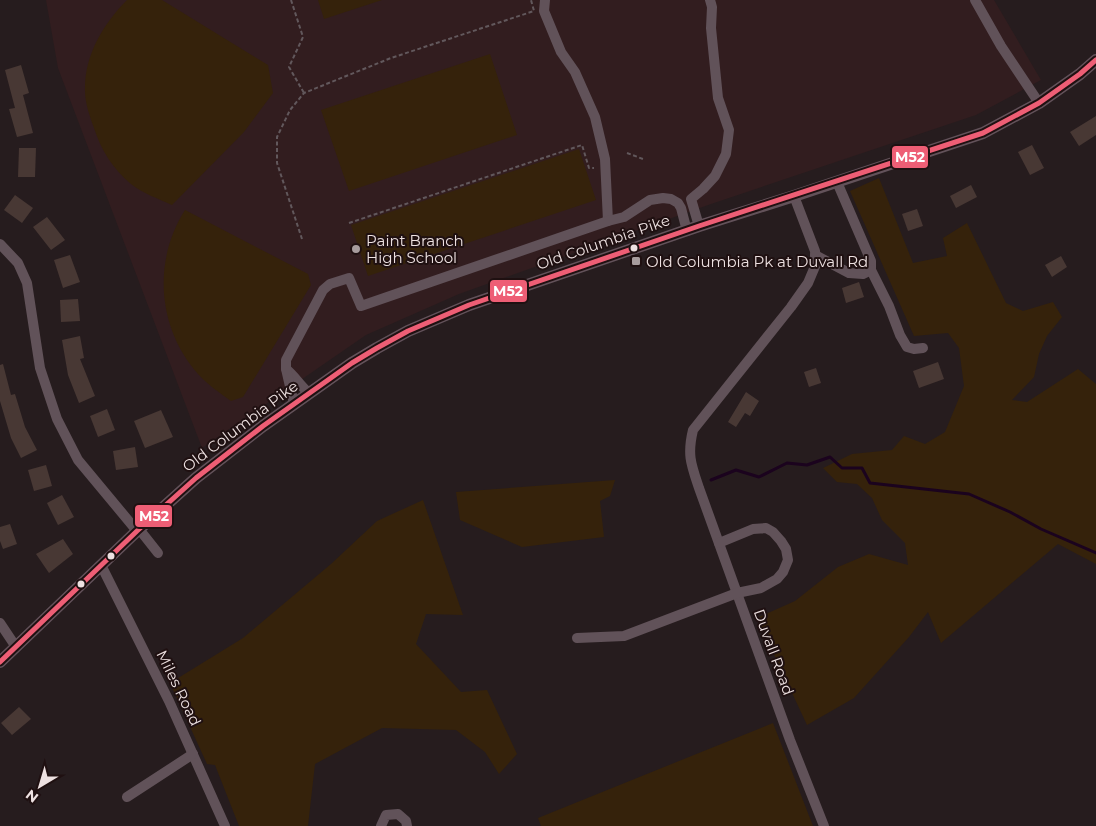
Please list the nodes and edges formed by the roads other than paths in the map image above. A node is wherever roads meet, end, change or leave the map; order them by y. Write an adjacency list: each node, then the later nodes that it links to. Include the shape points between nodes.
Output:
1 (545, 0): 8 (street, via 544,11 561,52 595,117 605,159)
2 (710, 0): 9 (street, via 718,98 729,130 726,154 715,176 691,199)
3 (975, 0): 5 (street, via 1000,46)
4 (1096, 60): 5 (main road, Old Columbia Pike)
5 (1039, 103): 6 (main road, Old Columbia Pike, via 983,133)
6 (837, 182): 7 (main road, Old Columbia Pike); 13 (street, via 871,261)
7 (794, 196): 9 (main road, Old Columbia Pike); 12 (street)
8 (608, 221): 10 (street, via 624,217 650,200 671,199 681,208); 15 (street, via 361,306 349,278 330,284 323,290 286,360)
9 (700, 226): 10 (main road, Old Columbia Pike)
10 (687, 231): 16 (main road, Old Columbia Pike, via 460,309 378,348)
11 (0, 244): 18 (street, via 18,263 27,283 40,368 57,419 78,460)
12 (815, 254): 13 (street, via 849,273 859,275); 19 (street, Duvall Road, via 816,264 808,283 792,307 693,430 689,446 692,466)
13 (871, 270): 14 (street, via 907,348)
14 (923, 348)
15 (286, 369): 16 (street); 17 (street)
16 (309, 393): 17 (main road, Old Columbia Pike)
17 (294, 404): 18 (main road, Old Columbia Pike, via 198,476)
18 (138, 530): 20 (street); 21 (main road, Old Columbia Pike)
19 (719, 543): 22 (street, Duvall Road); 22 (street, via 744,532 766,528 778,536 786,550 788,560 777,578 760,588)
20 (158, 553)
21 (101, 565): 25 (main road, Old Columbia Pike); 27 (street, Miles Road)
22 (737, 593): 24 (street, via 624,636); 32 (street, Duvall Road)
23 (0, 623): 25 (street)
24 (576, 638)
25 (16, 647): 26 (main road, Old Columbia Pike)
26 (0, 662)
27 (193, 754): 28 (street); 29 (street, Miles Road)
28 (127, 797)
29 (225, 826)
30 (381, 826): 31 (street, via 386,815 398,814)
31 (407, 826)
32 (824, 826)

